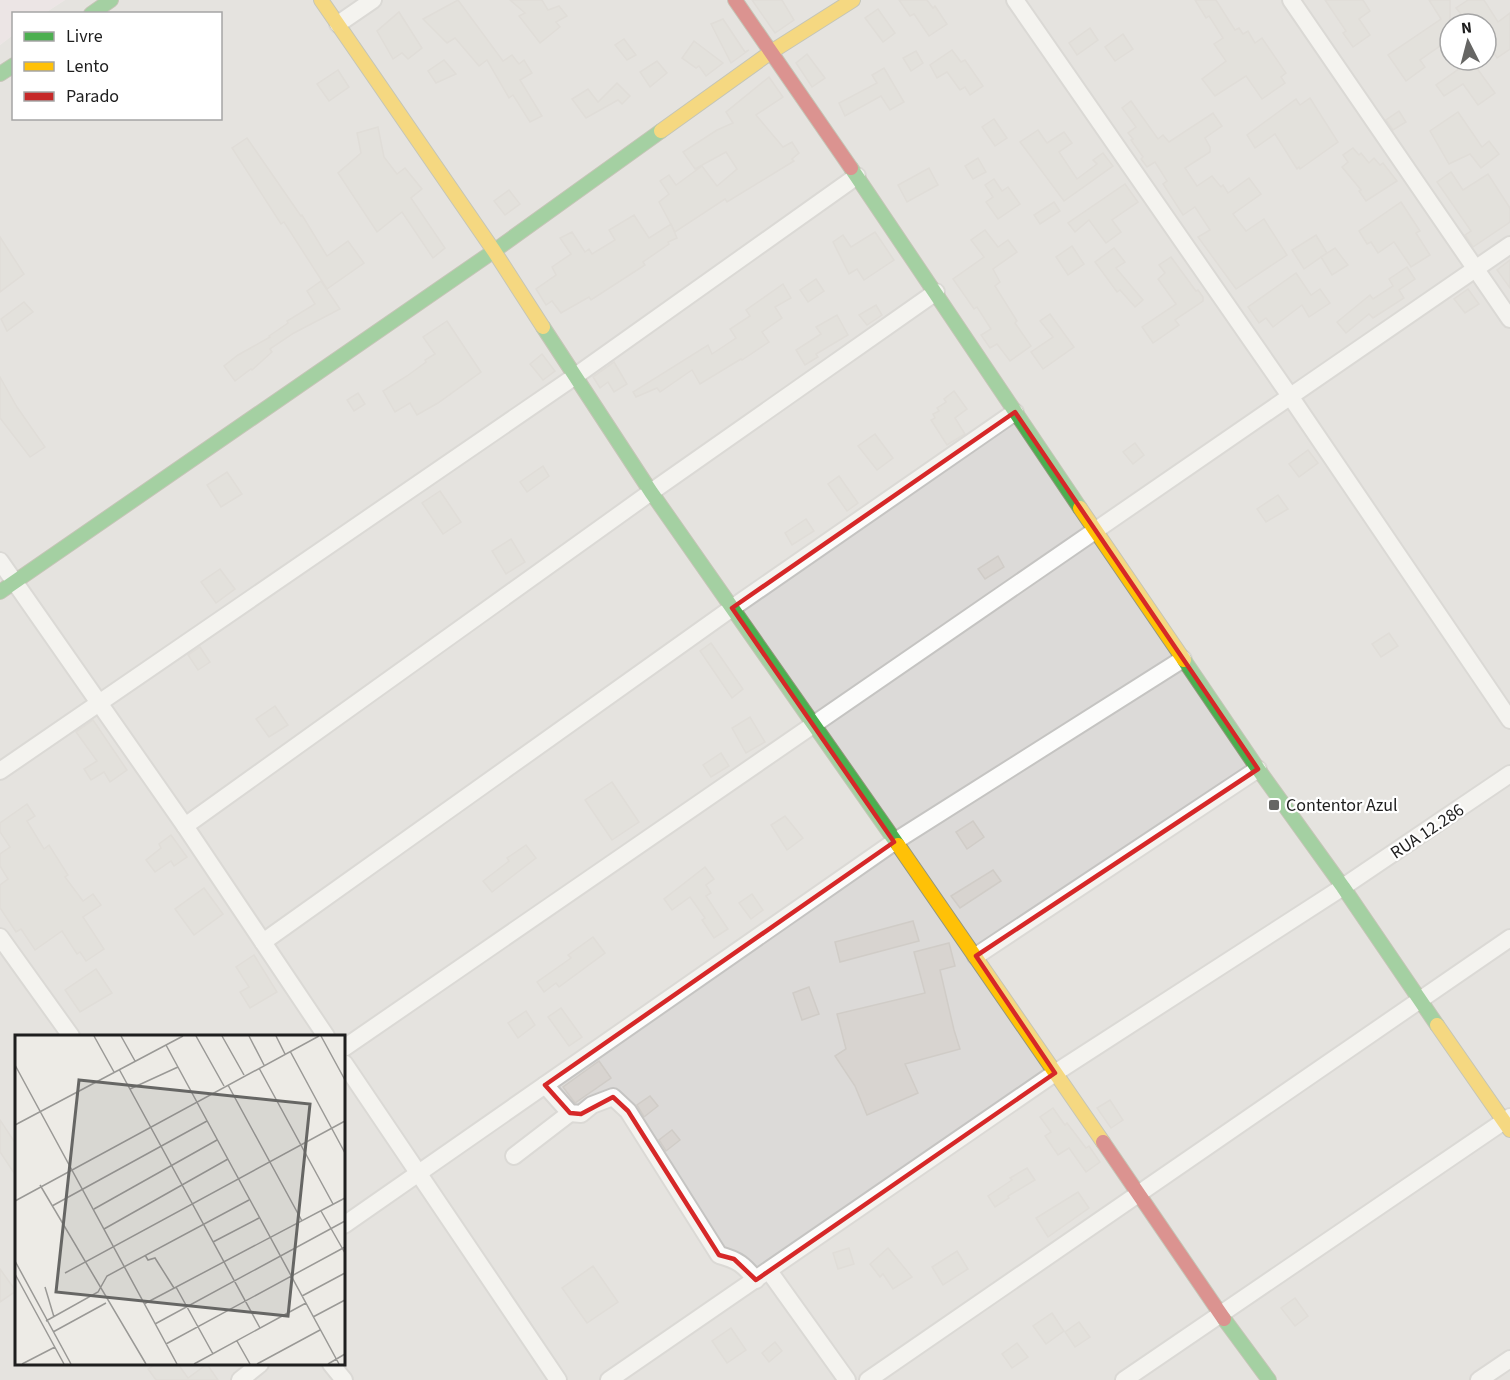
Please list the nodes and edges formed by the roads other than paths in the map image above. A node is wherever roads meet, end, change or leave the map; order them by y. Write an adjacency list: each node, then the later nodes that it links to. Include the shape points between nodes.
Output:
1 (111, 0): 8 (street)
2 (321, 0): 9 (street)
3 (373, 0): 9 (street)
4 (735, 0): 10 (street)
5 (853, 0): 10 (street)
6 (1015, 0): 18 (street)
7 (1291, 0): 14 (street)
8 (94, 12)
9 (338, 24): 13 (street)
10 (771, 52): 11 (street); 13 (street)
11 (856, 176): 15 (street); 17 (street)
12 (1510, 245): 14 (street)
13 (494, 251): 17 (street); 23 (street)
14 (1476, 268): 16 (street); 18 (street)
15 (936, 292): 19 (street); 20 (street)
16 (1510, 319)
17 (574, 377): 20 (street); 27 (street)
18 (1290, 396): 21 (street); 28 (street)
19 (1015, 412): 21 (street); 25 (street)
20 (651, 492): 25 (street); 33 (street)
21 (1096, 529): 26 (street); 29 (street)
22 (0, 561): 23 (street)
23 (15, 583): 24 (street); 27 (street)
24 (0, 592)
25 (732, 608): 29 (street); 38 (street)
26 (1183, 659): 30 (street); 34 (street)
27 (98, 702): 31 (street); 33 (street)
28 (1510, 720)
29 (814, 725): 34 (street); 43 (street)
30 (1258, 769): 35 (street); 39 (street)
31 (0, 771)
32 (1510, 774): 35 (street, RUA 12.286)
33 (186, 826): 38 (street)
34 (894, 842): 39 (street); 46 (street)
35 (1343, 887): 40 (street); 45 (street, RUA 12.286)
36 (0, 937): 41 (street)
37 (1510, 938): 40 (street)
38 (262, 942): 42 (street)
39 (976, 956): 45 (street)
40 (1419, 1000): 48 (street); 51 (street)
41 (70, 1035)
42 (325, 1035)
43 (345, 1047)
44 (345, 1064): 50 (street)
45 (1055, 1073): 51 (street); 53 (street, RUA 12.286)
46 (545, 1085): 47 (street); 50 (street)
47 (570, 1113): 49 (street); 53 (street, via 580,1114 613,1097 628,1111 719,1255)
48 (1508, 1123): 54 (street)
49 (514, 1156)
50 (417, 1172): 52 (street); 60 (street)
51 (1139, 1193): 54 (street); 63 (street)
52 (345, 1224)
53 (763, 1276): 61 (street, RUA 12.286); 62 (street)
54 (1220, 1313): 64 (street); 65 (street)
55 (1510, 1359): 66 (street)
56 (259, 1365): 58 (street)
57 (332, 1365): 59 (street)
58 (240, 1380)
59 (344, 1380)
60 (558, 1380)
61 (609, 1380)
62 (847, 1380)
63 (868, 1380)
64 (1124, 1380)
65 (1269, 1380)
66 (1479, 1380)

